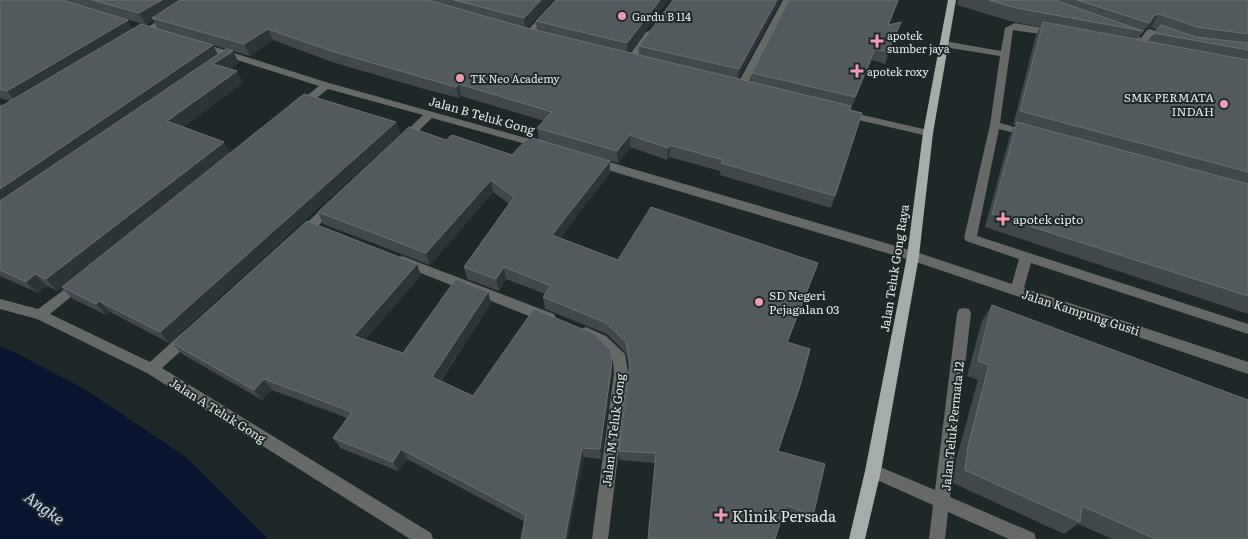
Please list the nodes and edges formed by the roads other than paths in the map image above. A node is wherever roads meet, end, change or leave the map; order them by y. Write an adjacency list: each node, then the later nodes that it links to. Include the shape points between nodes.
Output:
1 (197, 0): 6 (street)
2 (561, 0): 8 (street)
3 (787, 0): 23 (street)
4 (952, 0): 15 (main road, Jalan Teluk Gong Raya)
5 (128, 24): 6 (street)
6 (147, 30): 11 (street); 13 (street)
7 (652, 30): 20 (street)
8 (529, 35)
9 (1069, 35): 18 (street, via 1011,26)
10 (1124, 35): 14 (street, via 1143,42 1150,32)
11 (166, 36)
12 (184, 41): 19 (street, Jalan B Teluk Gong)
13 (128, 42)
14 (1178, 42)
15 (944, 44): 18 (street); 28 (main road, Jalan Teluk Gong Raya)
16 (1126, 46): 17 (street)
17 (1145, 50)
18 (1004, 54): 27 (street)
19 (231, 55): 21 (street); 22 (street, Jalan B Teluk Gong)
20 (631, 59)
21 (217, 65)
22 (326, 85): 25 (street, Jalan B Teluk Gong); 26 (street)
23 (741, 87)
24 (834, 111): 28 (street)
25 (431, 113): 30 (street); 31 (street, Jalan B Teluk Gong)
26 (288, 116)
27 (995, 125): 29 (street); 39 (street, via 970,238)
28 (928, 133): 37 (main road, Jalan Teluk Gong Raya)
29 (1042, 138)
30 (394, 148)
31 (554, 149)
32 (582, 158): 37 (street)
33 (339, 200): 34 (street)
34 (311, 226): 35 (street); 36 (street)
35 (330, 233)
36 (290, 245)
37 (914, 256): 41 (street, Jalan Kampung Gusti); 49 (main road, Jalan Teluk Gong Raya)
38 (393, 257): 52 (street, Jalan M Teluk Gong, via 570,326 601,340 620,358 621,373)
39 (1026, 257): 41 (street); 46 (street)
40 (94, 272): 44 (street)
41 (1017, 290): 47 (street, Jalan Kampung Gusti)
42 (0, 304): 44 (street, Jalan A Teluk Gong)
43 (964, 313): 50 (street, Jalan Teluk Permata 12)
44 (40, 315): 48 (street, Jalan A Teluk Gong)
45 (197, 328): 48 (street)
46 (1248, 329)
47 (1248, 368)
48 (152, 369): 51 (street, Jalan A Teluk Gong)
49 (873, 471): 50 (street); 53 (main road, Jalan Teluk Gong Raya)
50 (943, 502): 54 (street, Jalan Teluk Permata 12); 55 (street)
51 (425, 539)
52 (600, 539)
53 (857, 539)
54 (937, 539)
55 (1028, 539)

